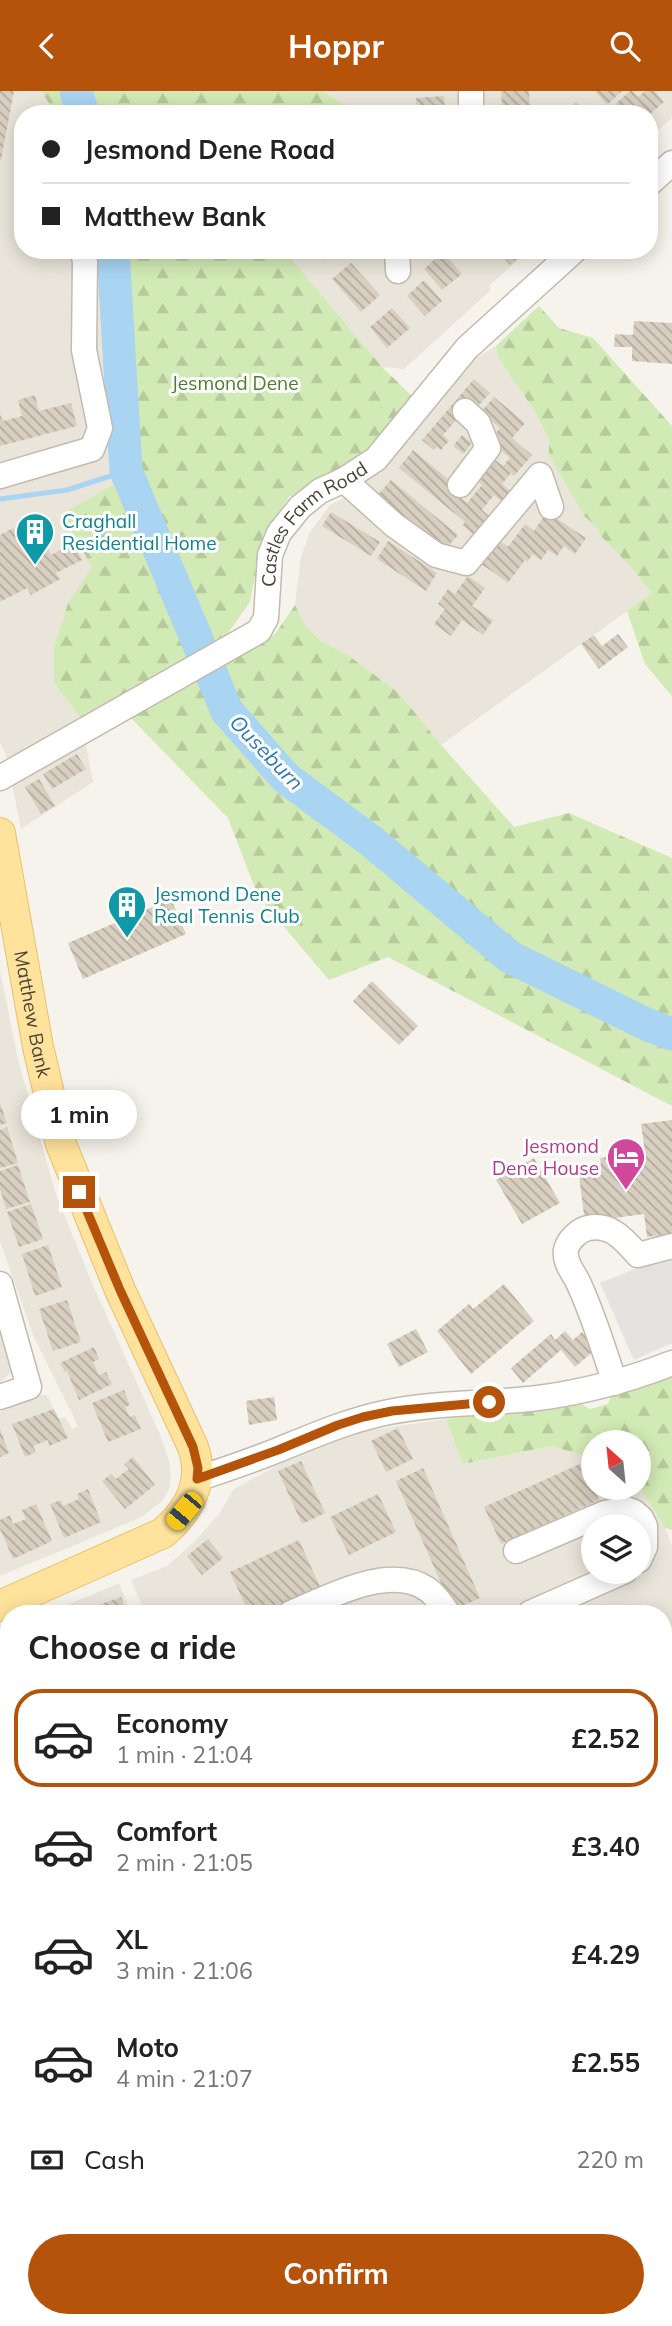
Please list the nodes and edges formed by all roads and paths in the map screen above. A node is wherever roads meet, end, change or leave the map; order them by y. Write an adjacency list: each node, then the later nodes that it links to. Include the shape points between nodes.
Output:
1 (672, 163): 2 (street)
2 (658, 176)
3 (84, 259): 6 (street, via 84,350 100,428 92,449)
4 (565, 259): 5 (street, Castles Farm Road, via 467,348)
5 (452, 400): 7 (street, Castles Farm Road); 8 (street, via 478,423 488,448)
6 (0, 475)
7 (344, 479): 9 (street, via 394,525 436,555 466,563 540,475); 10 (street, Castles Farm Road, via 300,506 279,533 270,555 266,618 259,631)
8 (460, 485)
9 (551, 507)
10 (0, 778)
11 (0, 833): 12 (main road, Matthew Bank)
12 (5, 893): 18 (main road, Matthew Bank, via 61,1144 120,1290 193,1447)
13 (672, 1246): 16 (street, via 638,1255 617,1233 587,1228 566,1248)
14 (0, 1284): 17 (street, via 29,1387)
15 (672, 1363): 16 (street)
16 (615, 1383): 18 (street, via 539,1398 363,1417)
17 (0, 1397)
18 (197, 1479): 24 (main road, via 184,1511 163,1533)
19 (603, 1514): 20 (street, via 626,1509)
20 (636, 1514)
21 (581, 1523): 22 (street)
22 (516, 1551)
23 (596, 1584): 27 (street)
24 (2, 1605)
25 (310, 1605): 26 (street, via 384,1580 402,1580 427,1589)
26 (443, 1605)
27 (548, 1605)

